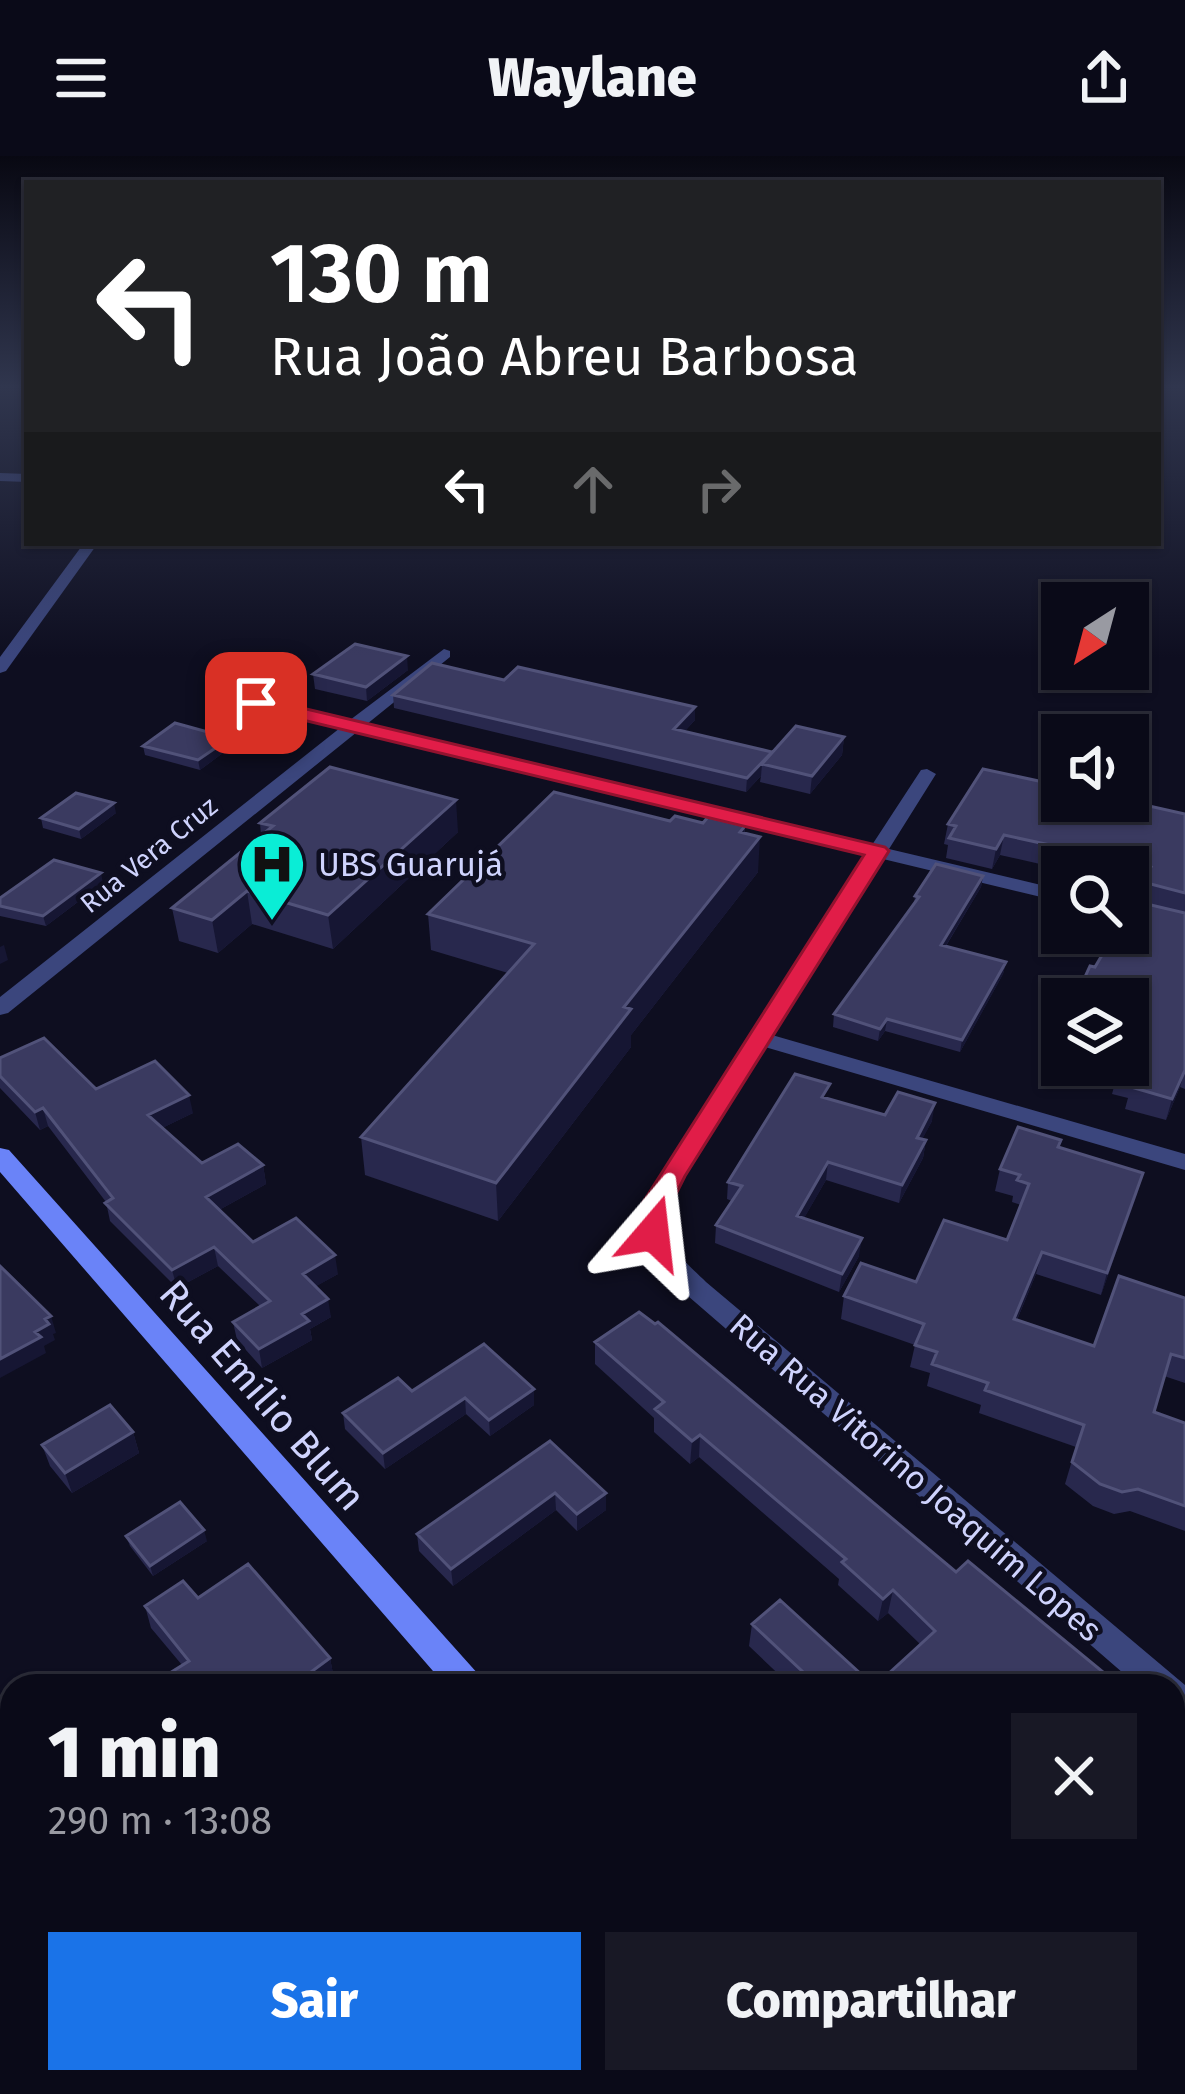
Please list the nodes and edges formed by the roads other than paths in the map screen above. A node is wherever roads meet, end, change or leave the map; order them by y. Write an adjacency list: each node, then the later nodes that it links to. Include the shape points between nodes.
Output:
1 (89, 546): 3 (street)
2 (444, 654): 5 (street, Rua Vera Cruz)
3 (0, 668)
4 (256, 703): 5 (street)
5 (354, 726): 7 (street); 9 (street, Rua Vera Cruz)
6 (927, 774): 7 (street, Rua Rua Vitorino Joaquim Lopes)
7 (878, 851): 8 (street); 10 (street, Rua Rua Vitorino Joaquim Lopes)
8 (1041, 891)
9 (0, 1008)
10 (758, 1038): 12 (street); 14 (street, Rua Rua Vitorino Joaquim Lopes, via 656,1204 653,1233 667,1261)
11 (0, 1156): 13 (main road, Rua Emílio Blum)
12 (1185, 1162)
13 (455, 1674)
14 (1148, 1674)

